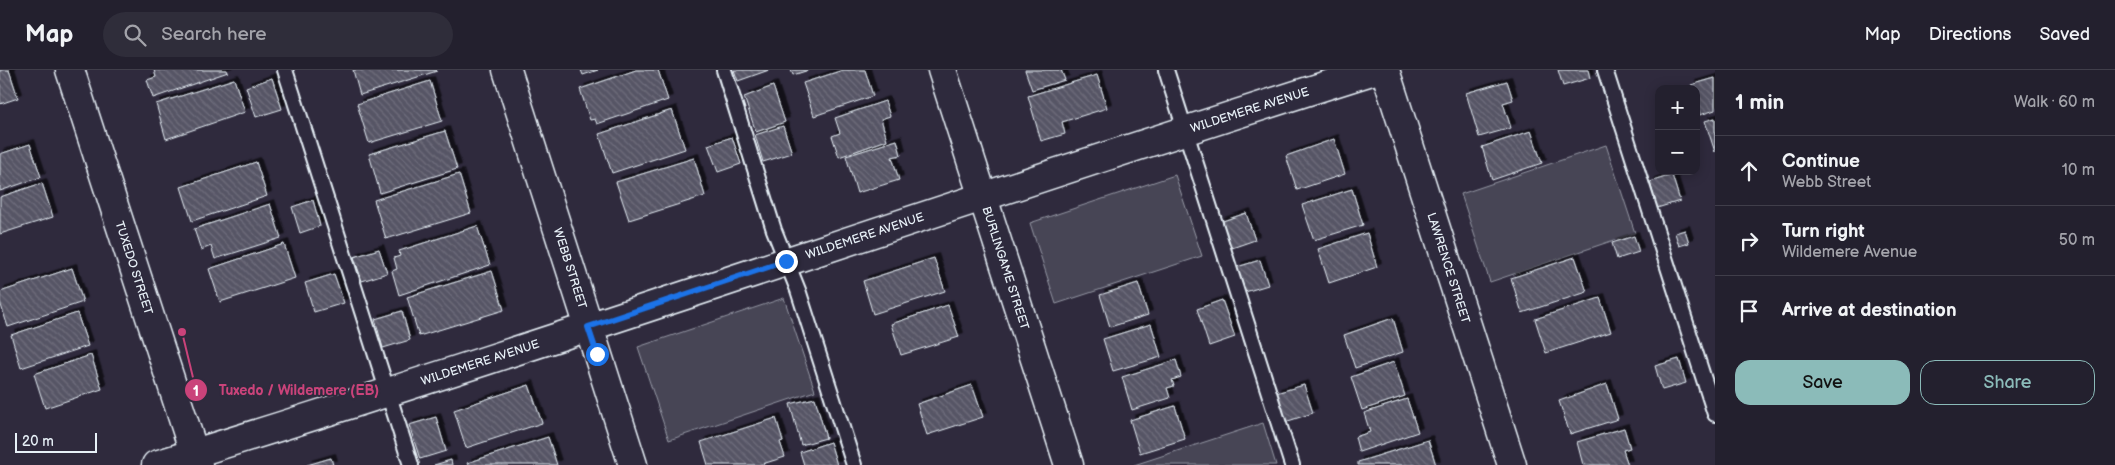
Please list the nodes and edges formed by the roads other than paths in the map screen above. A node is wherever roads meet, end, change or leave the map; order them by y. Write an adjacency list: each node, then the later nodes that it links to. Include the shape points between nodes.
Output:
1 (70, 70): 16 (street, TUXEDO STREET)
2 (285, 70): 14 (lane)
3 (507, 70): 13 (street, WEBB STREET)
4 (724, 70): 12 (lane)
5 (942, 70): 11 (street, BURLINGAME STREET)
6 (1166, 70): 10 (lane)
7 (1375, 70): 10 (street, WILDEMERE AVENUE)
8 (1385, 70): 23 (street, LAWRENCE STREET)
9 (1605, 70): 15 (lane)
10 (1184, 130): 11 (street, WILDEMERE AVENUE); 22 (lane)
11 (983, 196): 12 (street, WILDEMERE AVENUE); 21 (street, BURLINGAME STREET)
12 (786, 261): 13 (street, WILDEMERE AVENUE); 20 (lane)
13 (588, 327): 14 (street, WILDEMERE AVENUE); 19 (street, WEBB STREET)
14 (387, 391): 16 (street, WILDEMERE AVENUE); 18 (lane)
15 (1715, 414)
16 (196, 459): 17 (street, WILDEMERE AVENUE)
17 (156, 465)
18 (411, 465)
19 (633, 465)
20 (854, 465)
21 (1069, 465)
22 (1292, 465)
23 (1512, 465)

